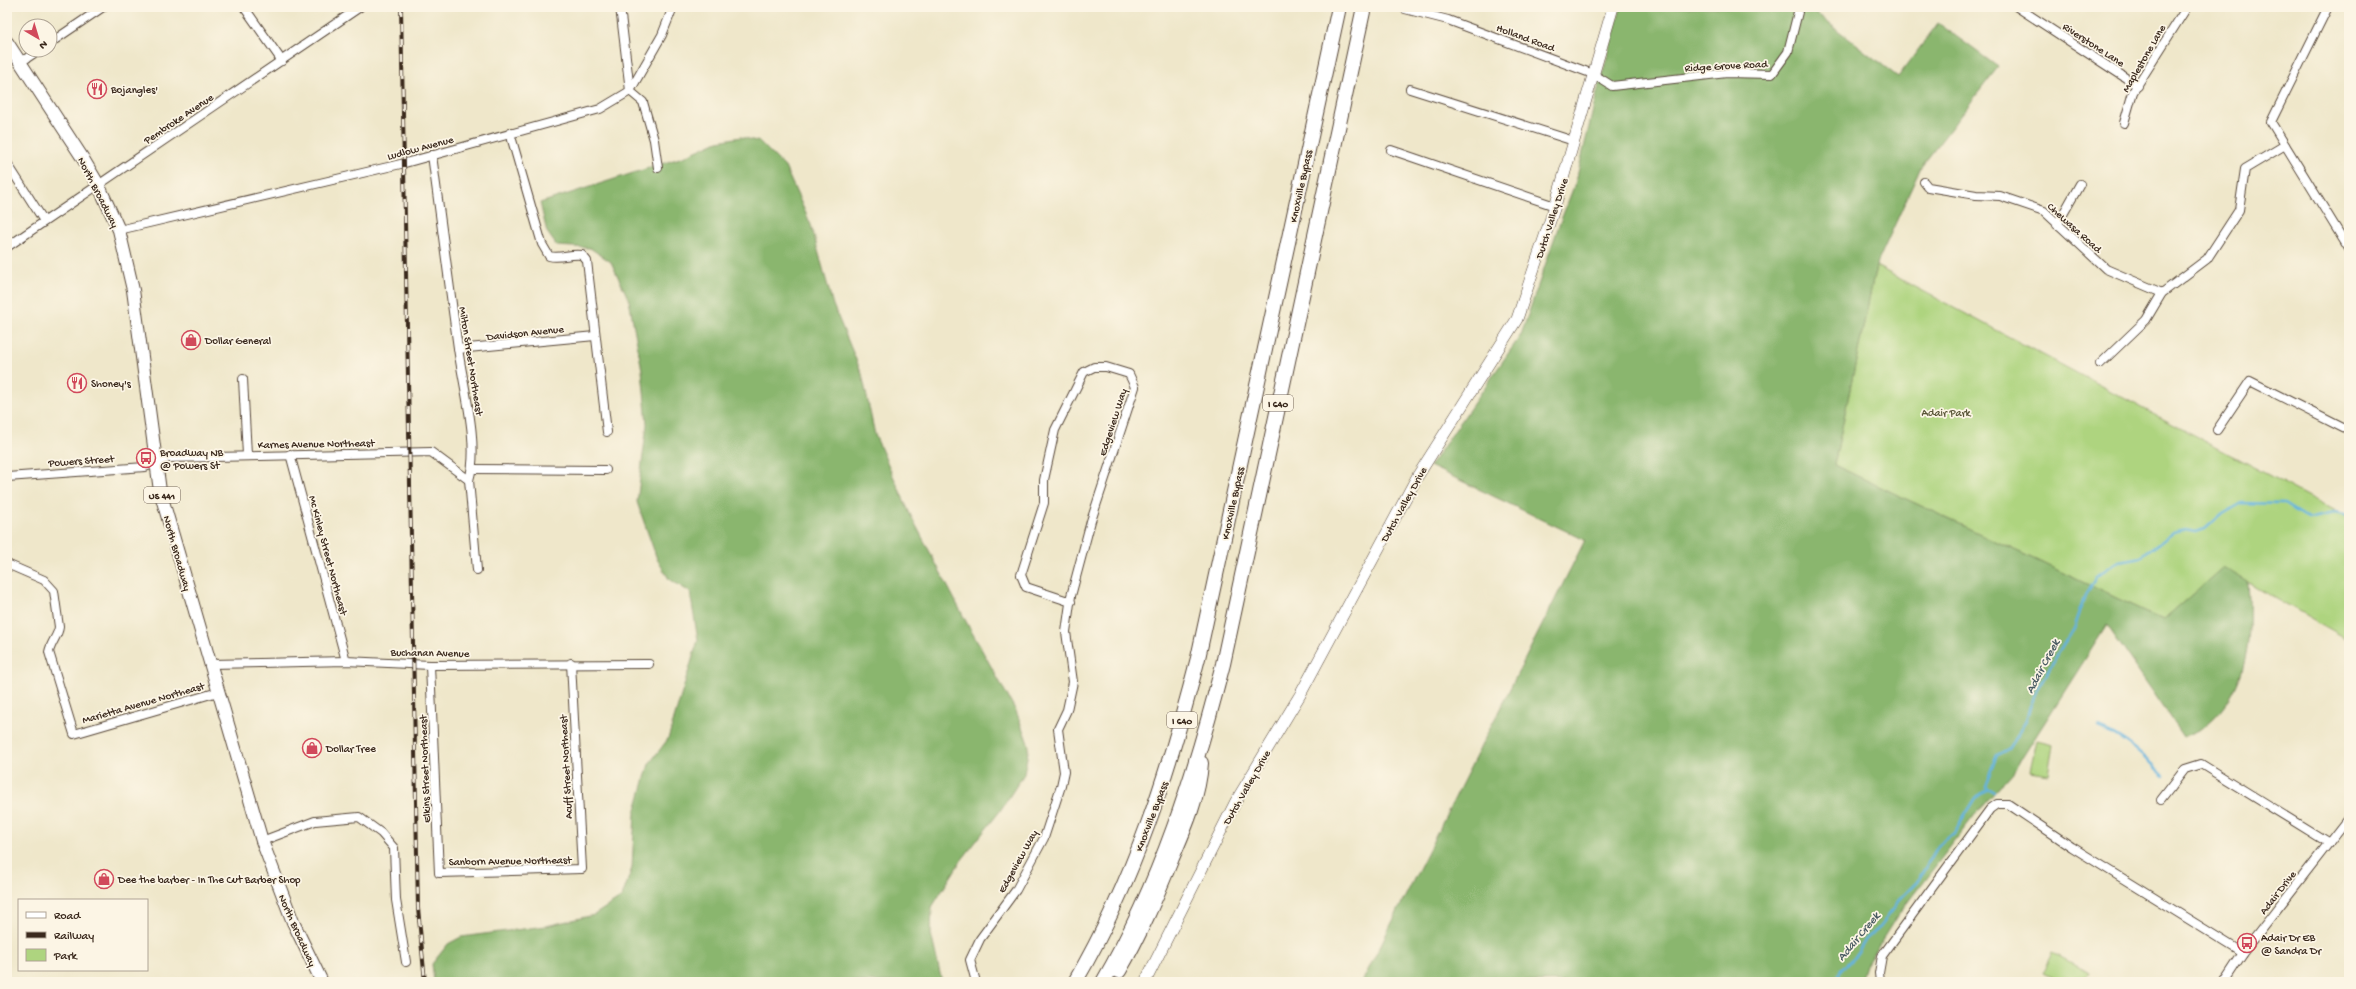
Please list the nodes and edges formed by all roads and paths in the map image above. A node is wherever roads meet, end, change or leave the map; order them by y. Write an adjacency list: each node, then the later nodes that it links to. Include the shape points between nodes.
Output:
1 (103, 7): 14 (street)
2 (244, 7): 17 (street)
3 (360, 7): 17 (street, Pembroke Avenue)
4 (620, 7): 22 (street)
5 (673, 7): 22 (street, Ludlow Avenue, via 662,35)
6 (1339, 7): 75 (highway, Knoxville Bypass / I 640, via 1184,715 1144,838)
7 (1364, 7): 64 (highway, I 640, via 1223,664)
8 (1613, 7): 19 (street, Dutch Valley Drive)
9 (2018, 7): 20 (street, Riverstone Lane)
10 (2187, 7): 20 (street, Maplestone Lane)
11 (2328, 7): 26 (street, via 2271,122)
12 (1406, 9): 19 (street, Holland Road, via 1448,20)
13 (1798, 12): 19 (street, Ridge Grove Road, via 1788,52 1772,74 1727,73 1612,86)
14 (58, 38)
15 (7, 42): 18 (main road, North Broadway / US 441)
16 (27, 58): 18 (street)
17 (282, 61): 32 (street, Pembroke Avenue)
18 (21, 62): 32 (main road, North Broadway / US 441)
19 (1593, 74): 25 (street, Dutch Valley Drive)
20 (2138, 86): 23 (street, Maplestone Lane)
21 (1410, 89): 25 (street)
22 (630, 91): 24 (street, Ludlow Avenue, via 600,109); 30 (street, via 643,102 654,140)
23 (2124, 123)
24 (510, 133): 28 (street, Ludlow Avenue); 41 (street, via 542,244 549,256 557,258 574,253 582,255 587,261)
25 (1574, 141): 34 (street, Dutch Valley Drive)
26 (2284, 144): 39 (street); 40 (street, via 2245,169 2239,210 2207,259)
27 (1391, 150): 34 (street)
28 (432, 155): 37 (street, Ludlow Avenue); 42 (street, Milton Street Northeast)
29 (7, 163): 35 (street)
30 (658, 168)
31 (1924, 182): 36 (street, Chewasa Road, via 1928,187 2000,196 2044,211)
32 (98, 184): 35 (street, Pembroke Avenue); 37 (main road, North Broadway / US 441)
33 (2080, 184): 36 (street)
34 (1555, 206): 78 (street, Dutch Valley Drive, via 1517,319 1417,477 1300,695 1236,801)
35 (44, 221): 38 (street, Pembroke Avenue)
36 (2057, 225): 40 (street, Chewasa Road, via 2106,269)
37 (119, 230): 50 (main road, North Broadway / US 441, via 132,290)
38 (7, 247)
39 (2349, 249)
40 (2162, 293): 43 (street, via 2146,320)
41 (595, 336): 42 (street, Davidson Avenue); 47 (street)
42 (458, 349): 51 (street, Milton Street Northeast, via 470,422)
43 (2100, 364)
44 (244, 379): 49 (street)
45 (2217, 430): 46 (street, via 2250,381)
46 (2349, 431)
47 (607, 432)
48 (290, 454): 49 (street, Karnes Avenue Northeast); 54 (street, Karnes Avenue Northeast, via 431,452); 58 (street, Mc Kinley Street Northeast)
49 (247, 455): 50 (street, Karnes Avenue Northeast, via 168,458)
50 (155, 462): 53 (street, Powers Street, via 145,467); 60 (main road, North Broadway / US 441, via 160,491)
51 (472, 469): 52 (street); 54 (street, Milton Street Northeast)
52 (606, 470)
53 (7, 477)
54 (469, 480): 56 (street, Milton Street Northeast)
55 (7, 564): 63 (street, Marietta Avenue Northeast, via 44,580 54,591 59,632 50,644 49,652 74,734)
56 (477, 570)
57 (1071, 602): 57 (street, Edgeview Way, via 1026,587 1021,576 1044,502 1044,480 1055,430 1084,372 1094,367 1106,367 1129,374 1135,387 1091,522); 74 (street, Edgeview Way, via 1066,632 1073,682 1067,710 1058,729 1064,772 1061,786 1044,838 1016,890 970,960)
58 (346, 661): 60 (street, Buchanan Avenue); 62 (street, Buchanan Avenue)
59 (571, 663): 61 (street, Buchanan Avenue); 62 (street, Buchanan Avenue); 69 (street, Acuff Street Northeast)
60 (211, 664): 63 (main road, North Broadway / US 441)
61 (649, 664)
62 (430, 665): 70 (street, Elkins Street Northeast)
63 (218, 692): 67 (main road, North Broadway / US 441)
64 (1203, 739): 76 (highway, I 640, via 1165,850 1138,913); 77 (highway, via 1200,783 1180,839 1155,900)
65 (2161, 800): 68 (street, via 2185,769 2201,764)
66 (2349, 817): 68 (street, Adair Drive)
67 (262, 841): 72 (street, via 315,822 359,817 381,833 394,848 396,900); 73 (main road, North Broadway / US 441, via 293,922)
68 (2329, 843): 71 (street, Adair Drive)
69 (582, 869): 70 (street, Sanborn Avenue Northeast)
70 (439, 873)
71 (2243, 953): 79 (street, via 2072,847 2008,804 1997,804 1990,809 1882,956); 80 (street, Adair Drive)
72 (406, 962)
73 (322, 982)
74 (976, 982)
75 (1075, 982)
76 (1103, 982)
77 (1113, 982)
78 (1145, 982)
79 (1880, 982)
80 (2224, 982)

